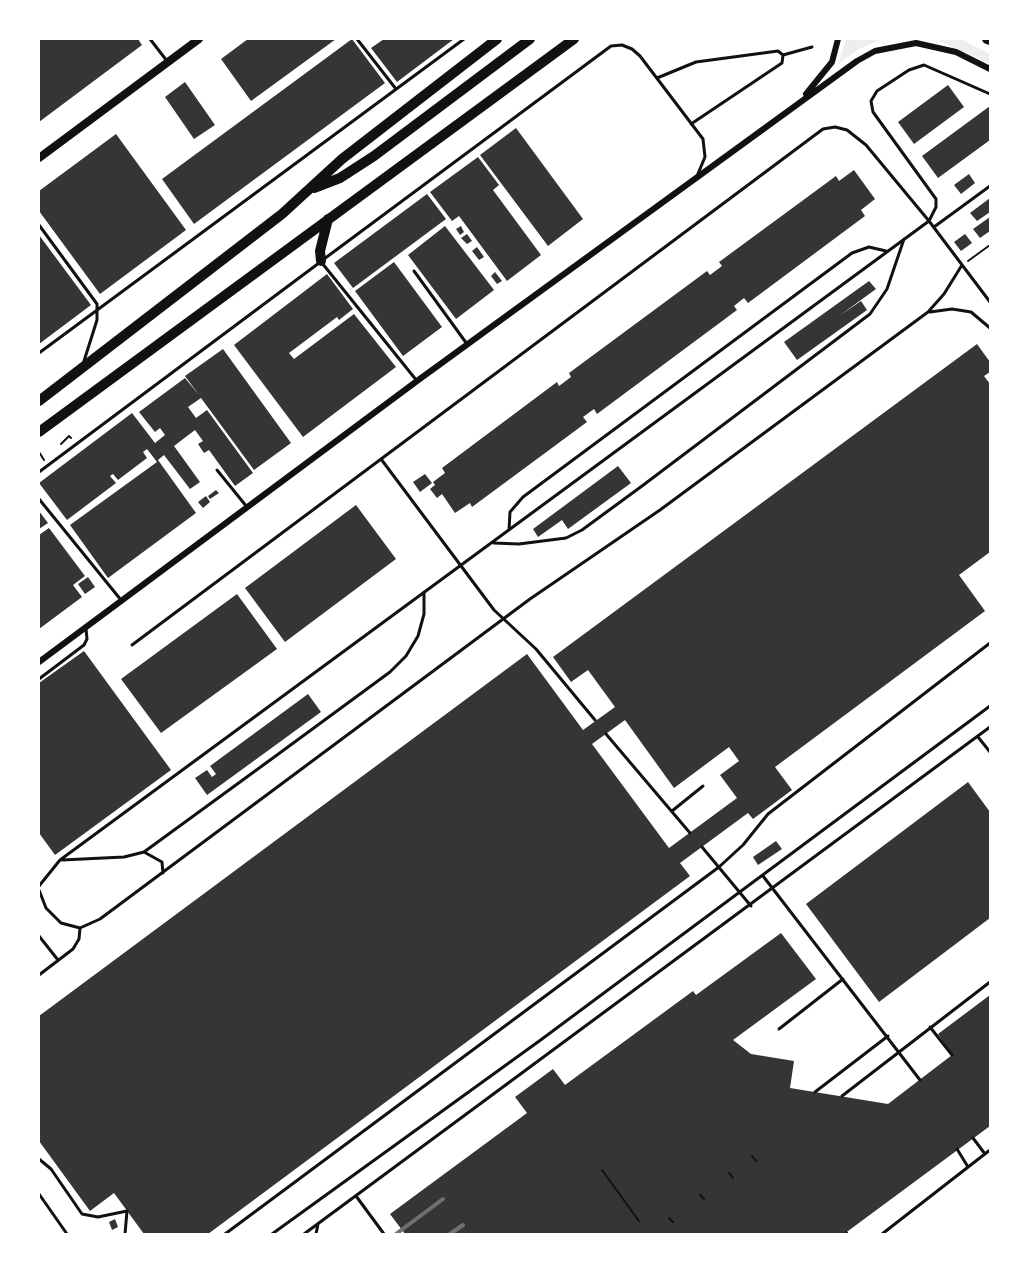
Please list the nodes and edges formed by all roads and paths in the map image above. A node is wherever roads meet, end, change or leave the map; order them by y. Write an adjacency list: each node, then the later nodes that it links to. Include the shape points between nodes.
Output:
1 (150, 39): 11 (lane)
2 (357, 39): 14 (lane)
3 (464, 39): 14 (lane)
4 (497, 39): 21 (highway, via 342,159)
5 (530, 39): 21 (highway, via 358,167)
6 (573, 39): 22 (highway)
7 (838, 39): 16 (street, via 828,68)
8 (197, 40): 11 (street)
9 (812, 47): 10 (lane)
10 (783, 55): 13 (lane, via 778,51 696,62); 17 (lane, via 782,63)
11 (168, 63): 18 (street)
12 (990, 69): 16 (street, via 936,45 895,45 857,61)
13 (657, 78): 17 (lane); 29 (lane, via 632,49 611,46)
14 (396, 89): 33 (lane)
15 (990, 94): 23 (lane, via 932,67 916,66 873,95 871,107 932,192 936,207)
16 (798, 104): 19 (street)
17 (691, 124): 19 (lane, via 705,148)
18 (39, 158)
19 (696, 177): 36 (street)
20 (990, 186): 25 (lane)
21 (310, 189): 38 (highway)
22 (328, 219): 29 (highway); 41 (highway)
23 (929, 221): 25 (lane); 26 (lane); 43 (lane, via 858,136 835,127 823,129)
24 (39, 225): 33 (lane)
25 (934, 227): 30 (lane)
26 (904, 239): 28 (lane); 50 (lane, via 886,289 864,319 642,486 566,538 519,544)
27 (990, 245): 30 (path)
28 (887, 251): 49 (lane); 49 (lane, via 869,247 852,253 523,497 510,512)
29 (321, 261): 39 (lane); 46 (lane)
30 (962, 265): 32 (lane); 34 (lane)
31 (414, 271): 36 (lane)
32 (990, 302)
33 (98, 309): 37 (lane); 38 (lane)
34 (928, 312): 35 (lane, via 970,312); 54 (lane)
35 (990, 328)
36 (467, 344): 39 (street)
37 (39, 353)
38 (82, 369): 40 (highway)
39 (417, 381): 48 (street)
40 (39, 401)
41 (39, 432)
42 (39, 452): 44 (path)
43 (381, 459): 51 (lane); 57 (lane)
44 (45, 460)
45 (217, 470): 48 (lane)
46 (39, 472)
47 (39, 499): 53 (lane)
48 (247, 507): 53 (street)
49 (509, 530): 50 (lane)
50 (492, 542): 51 (lane)
51 (461, 566): 52 (lane); 54 (lane)
52 (424, 592): 70 (lane, via 418,636 390,672); 71 (lane)
53 (121, 601): 55 (street)
54 (504, 621): 61 (lane, via 536,649); 73 (lane)
55 (85, 627): 58 (street); 59 (lane, via 84,645)
56 (990, 643): 72 (lane, via 768,814)
57 (132, 645)
58 (39, 662)
59 (39, 679)
60 (990, 706): 74 (lane)
61 (595, 720)
62 (990, 727): 64 (lane)
63 (606, 734): 67 (lane)
64 (978, 736): 65 (lane); 76 (lane)
65 (990, 752)
66 (703, 786): 67 (lane)
67 (672, 811): 68 (lane)
68 (690, 833)
69 (702, 848): 72 (lane)
70 (144, 852): 71 (lane, via 124,857); 73 (lane, via 162,862)
71 (60, 860): 75 (lane)
72 (719, 867): 77 (lane); 114 (lane)
73 (162, 874): 79 (lane, via 100,919)
74 (763, 876): 76 (lane); 77 (lane)
75 (39, 888): 79 (lane, via 53,916)
76 (773, 889): 78 (lane); 83 (lane)
77 (741, 892): 78 (lane); 115 (lane)
78 (750, 906): 106 (lane)
79 (80, 928): 81 (lane, via 76,944)
80 (39, 936): 81 (lane)
81 (58, 960): 82 (lane)
82 (39, 975)
83 (843, 979): 86 (lane); 87 (lane)
84 (990, 982): 85 (lane)
85 (930, 1027): 88 (lane); 89 (lane)
86 (779, 1029)
87 (888, 1036): 88 (lane); 91 (lane)
88 (899, 1051): 90 (lane); 92 (lane)
89 (952, 1055)
90 (920, 1080)
91 (815, 1092)
92 (842, 1096)
93 (973, 1138): 96 (lane)
94 (957, 1149): 100 (lane)
95 (990, 1150): 96 (lane)
96 (985, 1154): 100 (lane)
97 (752, 1156): 99 (path)
98 (39, 1159): 113 (lane, via 51,1169 82,1214 98,1217 127,1210)
99 (756, 1161)
100 (968, 1167): 119 (lane)
101 (602, 1170): 109 (path)
102 (729, 1173): 103 (path)
103 (733, 1178)
104 (39, 1194): 112 (lane)
105 (700, 1195): 107 (path)
106 (356, 1196): 111 (lane); 118 (lane)
107 (704, 1199)
108 (669, 1218): 110 (path)
109 (639, 1221)
110 (673, 1222)
111 (318, 1223): 116 (lane); 117 (lane)
112 (67, 1234)
113 (125, 1234)
114 (225, 1234)
115 (273, 1234)
116 (304, 1234)
117 (316, 1234)
118 (384, 1234)
119 (882, 1234)

